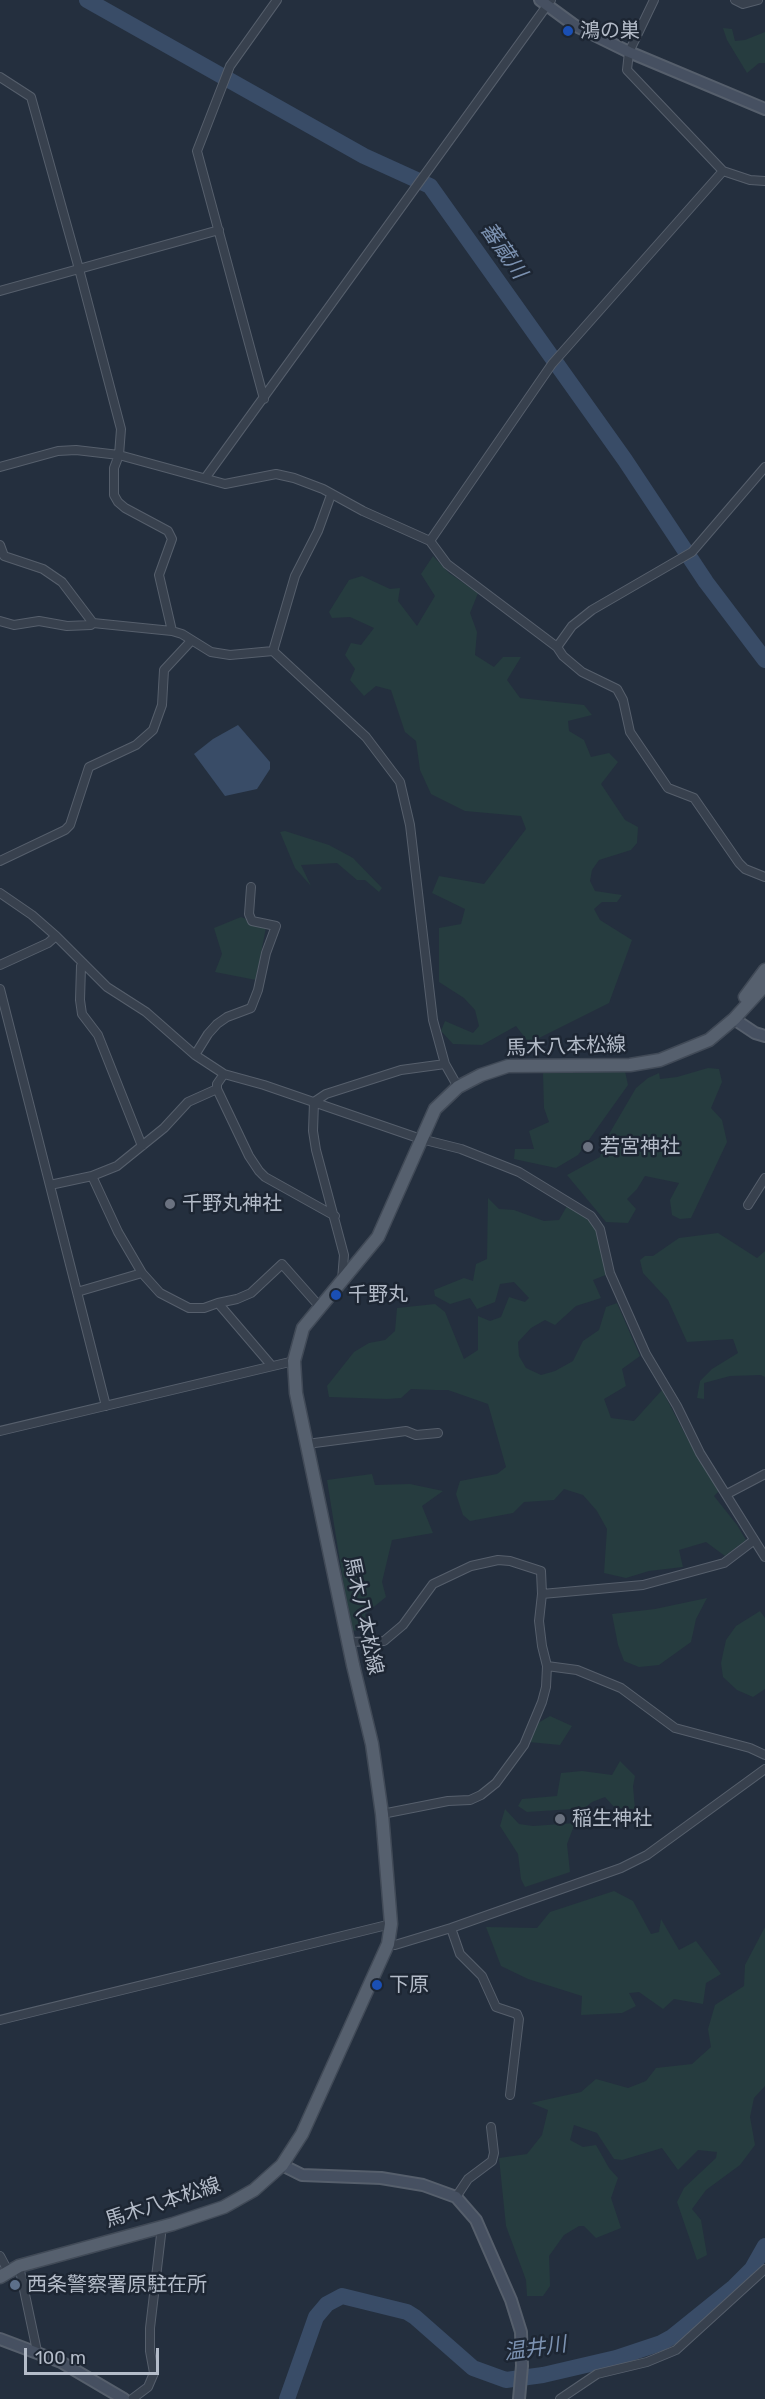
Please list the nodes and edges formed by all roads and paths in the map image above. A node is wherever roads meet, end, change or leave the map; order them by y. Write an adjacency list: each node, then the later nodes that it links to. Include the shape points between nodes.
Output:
1 (277, 0): 11 (street, via 230,66 198,151)
2 (654, 0): 6 (street)
3 (735, 0): 4 (street, via 742,4)
4 (758, 0)
5 (546, 2): 6 (street, via 574,25); 14 (street)
6 (629, 52): 8 (street); 9 (street, via 627,70)
7 (0, 77): 12 (street, via 31,98)
8 (765, 109)
9 (723, 171): 10 (street); 20 (street, via 555,361)
10 (765, 181)
11 (219, 230): 12 (street); 14 (street)
12 (79, 269): 13 (street); 15 (street, via 122,429)
13 (0, 291)
14 (264, 399): 18 (street)
15 (119, 455): 16 (street, via 58,451); 18 (street); 25 (street, via 114,468 114,495 118,502 168,531 172,539 159,575)
16 (0, 467)
17 (765, 467): 27 (street, via 688,554 592,610 572,626)
18 (206, 477): 19 (street, via 225,484 276,474)
19 (331, 495): 20 (street); 28 (street, via 295,576)
20 (430, 541): 27 (street, via 447,564)
21 (0, 545): 22 (street)
22 (2, 557): 24 (street, via 43,569 62,582)
23 (0, 621): 24 (street, via 14,625 39,621 67,626)
24 (93, 623): 25 (street)
25 (172, 631): 26 (street)
26 (191, 641): 28 (street, via 211,652 230,655); 29 (street, via 164,670 162,705 153,730 136,745 89,767 65,830)
27 (557, 647): 30 (street, via 582,672 617,689 630,732 668,788 694,798 739,863)
28 (273, 651): 42 (street, via 366,737 400,782 410,825 432,1020)
29 (0, 861)
30 (765, 877)
31 (251, 887): 41 (street, via 252,921 276,926 258,990 251,1008 217,1024)
32 (0, 893): 33 (street)
33 (56, 936): 34 (street); 35 (street)
34 (84, 963): 41 (street, via 107,987 146,1012); 48 (street, via 82,1014 102,1044)
35 (0, 965)
36 (765, 970): 39 (main road, 馬木八本松線, via 745,996)
37 (765, 985): 39 (main road, 馬木八本松線)
38 (0, 989): 51 (street)
39 (734, 1020): 40 (street); 44 (main road, 馬木八本松線, via 709,1040 660,1060 630,1065 508,1066)
40 (765, 1036)
41 (195, 1055): 43 (street)
42 (445, 1064): 44 (street); 46 (street, via 401,1070 326,1094)
43 (224, 1074): 45 (street); 46 (street)
44 (458, 1087): 47 (main road, 馬木八本松線, via 435,1109)
45 (218, 1089): 48 (street, via 188,1102); 53 (street, via 259,1171)
46 (314, 1102): 47 (street); 53 (street, via 316,1150)
47 (421, 1139): 55 (main road, 馬木八本松線, via 378,1237); 66 (street, via 461,1149 519,1172 591,1216 600,1229 610,1272 646,1354)
48 (142, 1146): 49 (street, via 117,1166)
49 (92, 1176): 51 (street); 54 (street)
50 (765, 1178): 52 (street)
51 (51, 1185): 56 (street)
52 (748, 1205)
53 (334, 1216): 55 (street, via 344,1255)
54 (142, 1274): 56 (street); 57 (street, via 160,1293 189,1308)
55 (342, 1281): 58 (main road, 馬木八本松線)
56 (77, 1292): 61 (street)
57 (218, 1303): 58 (street, via 251,1293 282,1264); 60 (street)
58 (321, 1307): 59 (main road, 馬木八本松線, via 303,1328)
59 (294, 1361): 60 (street); 64 (main road, 馬木八本松線)
60 (271, 1365): 61 (street)
61 (106, 1406): 62 (street)
62 (0, 1431)
63 (438, 1433): 64 (street, via 416,1435 406,1431)
64 (307, 1444): 70 (main road, 馬木八本松線)
65 (765, 1474): 66 (street)
66 (727, 1494): 67 (street)
67 (753, 1541): 68 (street); 69 (street, via 724,1563 643,1585)
68 (765, 1557)
69 (542, 1594): 70 (street, via 540,1571 510,1561 489,1561 434,1584 403,1624 384,1641); 71 (street, via 538,1621)
70 (348, 1642): 74 (main road, 馬木八本松線, via 372,1744)
71 (548, 1666): 72 (street, via 577,1670 621,1688 675,1728); 74 (street, via 542,1702 524,1745 489,1790 470,1800)
72 (765, 1755)
73 (765, 1769): 76 (street, via 647,1855 621,1868)
74 (382, 1814): 75 (main road, 馬木八本松線)
75 (391, 1924): 77 (main road, 馬木八本松線); 78 (street)
76 (451, 1928): 77 (street, via 395,1946); 79 (street, via 460,1954 482,1976 496,2007 517,2014 519,2019)
77 (388, 1944): 81 (main road, 馬木八本松線, via 302,2134)
78 (0, 2020)
79 (510, 2095)
80 (491, 2127): 82 (street, via 492,2161 468,2180)
81 (282, 2164): 82 (street, via 302,2175 381,2178 423,2185); 83 (main road, 馬木八本松線, via 254,2190 224,2207)
82 (456, 2197): 89 (street, via 476,2220 511,2300 520,2332)
83 (160, 2228): 86 (main road, 馬木八本松線); 91 (street, via 150,2328 154,2373 148,2386)
84 (0, 2256): 86 (street)
85 (765, 2270): 92 (street, via 676,2350 647,2362 597,2374)
86 (9, 2271): 88 (street)
87 (0, 2339): 88 (street)
88 (37, 2351): 90 (street)
89 (520, 2394)
90 (124, 2399)
91 (132, 2399)
92 (560, 2399)

